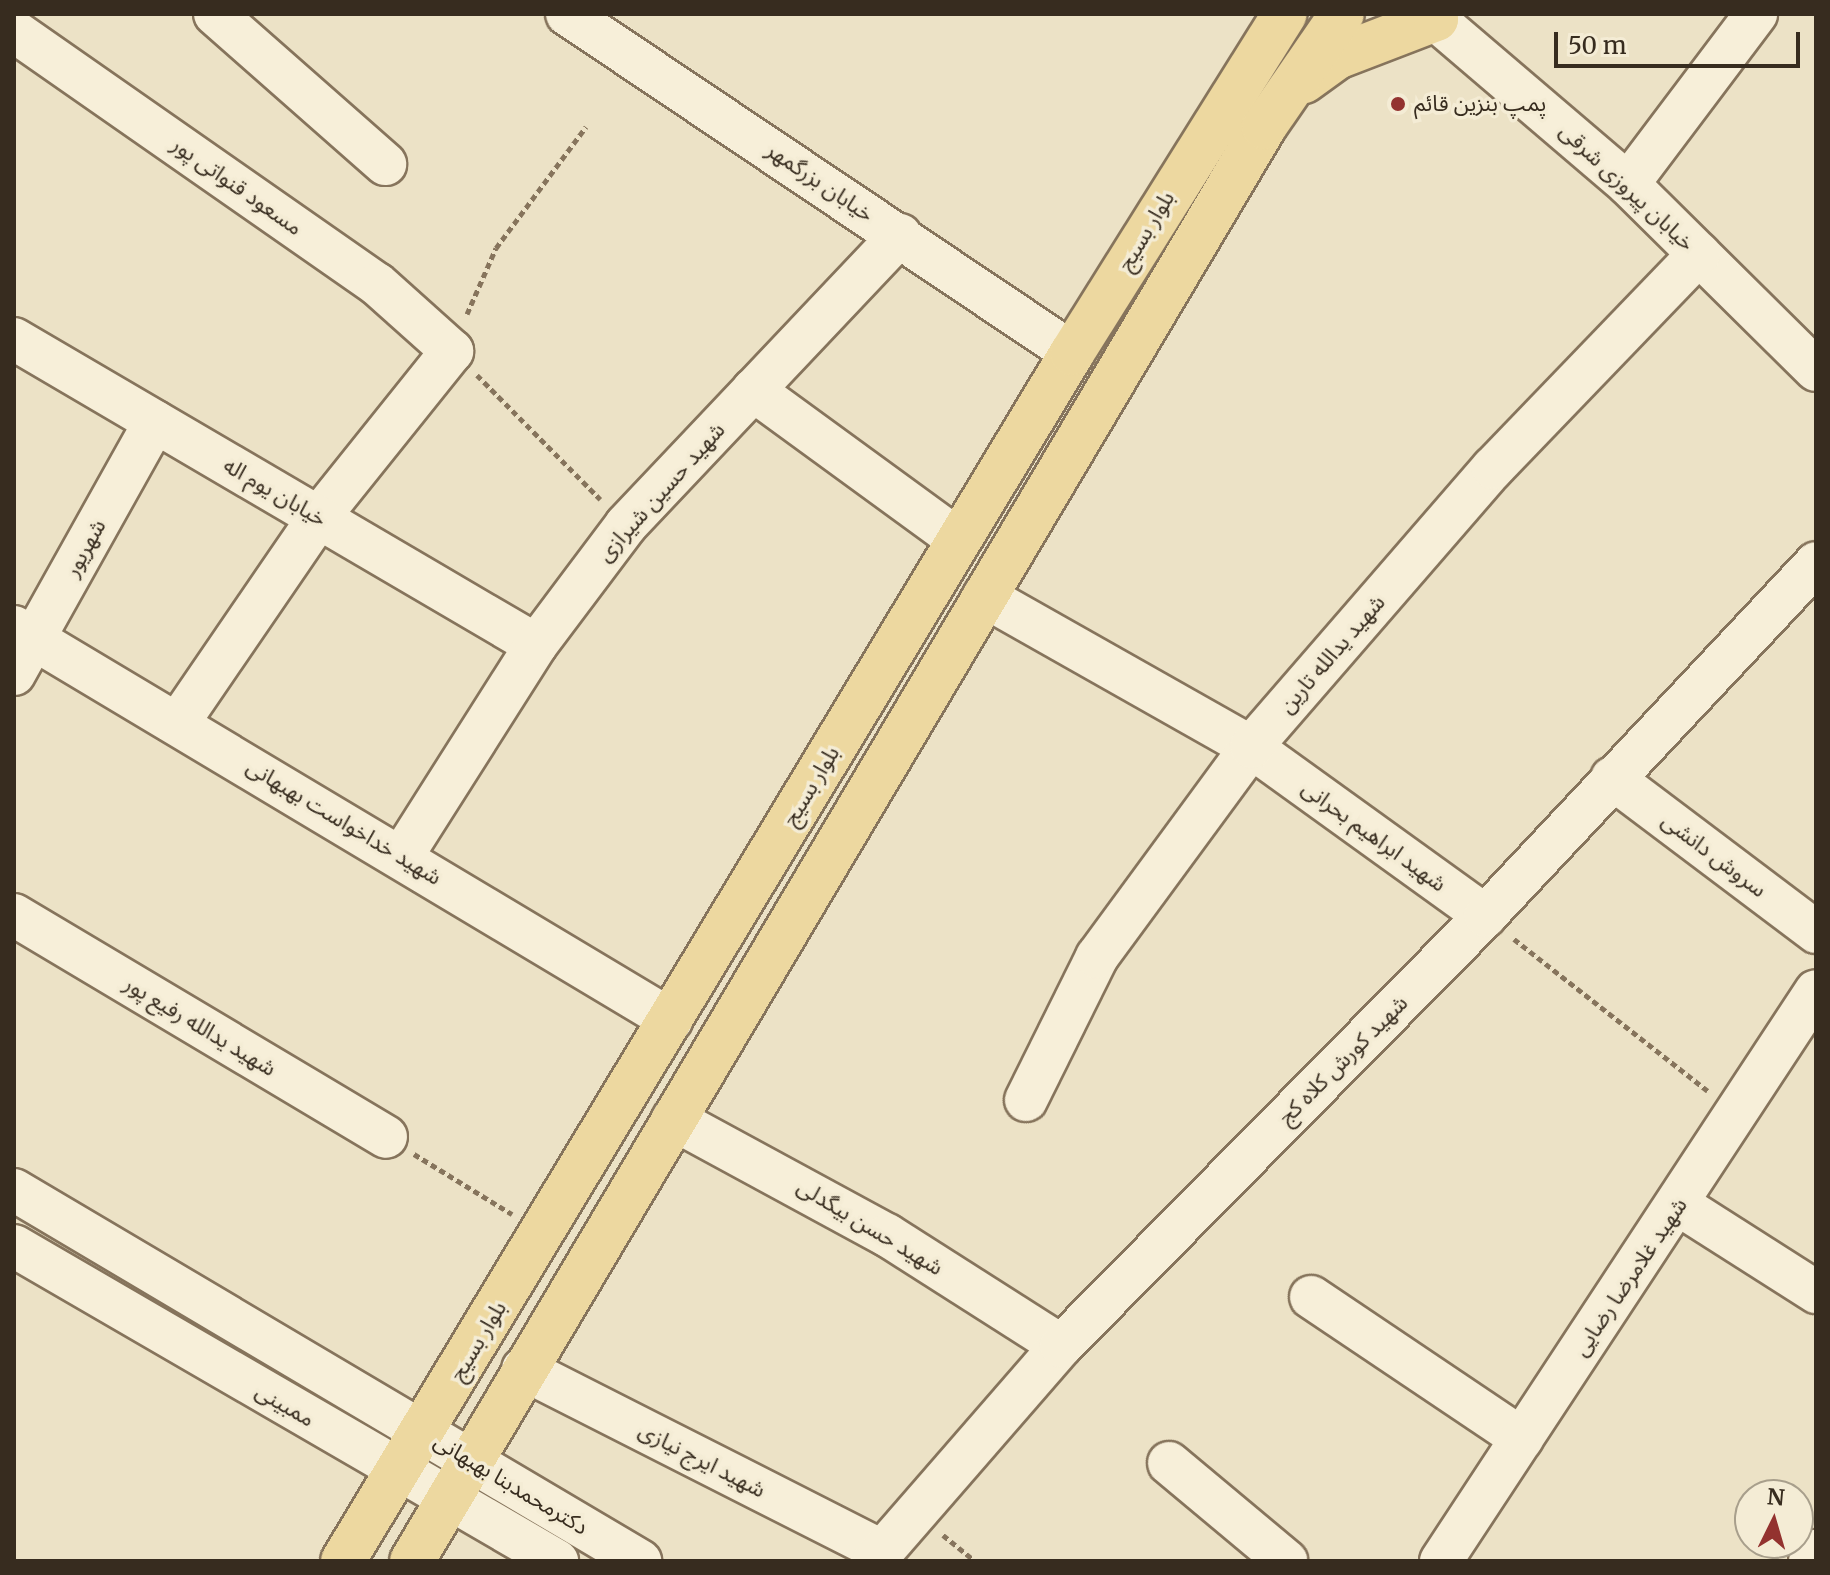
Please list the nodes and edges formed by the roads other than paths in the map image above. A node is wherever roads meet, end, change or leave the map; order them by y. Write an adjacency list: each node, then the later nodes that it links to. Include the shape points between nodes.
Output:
1 (215, 14): 11 (street)
2 (567, 14): 13 (street, خیابان بزرگمهر)
3 (1254, 14): 9 (main road)
4 (1285, 14): 9 (main road, بلوار بسیج)
5 (1342, 14): 10 (main road)
6 (1756, 14): 12 (street)
7 (1433, 16): 10 (main road, via 1337,57); 12 (street, خیابان پیروزی شرقی)
8 (14, 31): 20 (street, مسعود قنواتی پور, via 377,284 452,351)
9 (1248, 69): 16 (main road, بلوار بسیج)
10 (1292, 89): 23 (main road)
11 (385, 164)
12 (1628, 184): 14 (street, خیابان پیروزی شرقی)
13 (900, 235): 16 (street, خیابان بزرگمهر); 18 (street, شهید حسین شیرازی)
14 (1699, 254): 17 (street, خیابان پیروزی شرقی); 27 (street, شهید یدالله تارین, via 1493,468)
15 (14, 339): 19 (street, خیابان یوم اله)
16 (1072, 353): 21 (main road, بلوار بسیج)
17 (1816, 370)
18 (753, 390): 21 (street); 24 (street, شهید حسین شیرازی, via 626,525)
19 (155, 422): 20 (street, خیابان یوم اله); 25 (street, شهریور)
20 (319, 517): 24 (street, خیابان یوم اله); 26 (street)
21 (959, 540): 34 (main road, بلوار بسیج)
22 (1816, 563): 28 (street, شهید کورش کلاه کج)
23 (984, 596): 27 (street, شهید ابراهیم بحرانی); 36 (main road)
24 (536, 645): 29 (street, شهید حسین شیرازی)
25 (21, 646): 26 (street, شهید خداخواست بهبهانی)
26 (178, 723): 29 (street, شهید خداخواست بهبهانی)
27 (1251, 747): 31 (street, شهید ابراهیم بحرانی); 35 (street, شهید یدالله تارین, via 1097,957)
28 (1612, 778): 31 (street, شهید کورش کلاه کج); 32 (street, سروش دانشی)
29 (402, 856): 34 (street, شهید خداخواست بهبهانی)
30 (14, 915): 37 (street, شهید یدالله رفیع پور)
31 (1485, 916): 43 (street, شهید کورش کلاه کج)
32 (1816, 932)
33 (1816, 991): 39 (street, شهید غلامرضا رضایی)
34 (671, 1020): 45 (main road, بلوار بسیج)
35 (1026, 1100)
36 (673, 1119): 43 (street, شهید حسن بیگدلی, via 887,1235); 44 (main road)
37 (386, 1137)
38 (14, 1190): 45 (street)
39 (1678, 1204): 41 (street); 46 (street, شهید غلامرضا رضایی)
40 (14, 1246): 49 (street, ممبینی)
41 (1816, 1292)
42 (1311, 1297): 46 (street)
43 (1061, 1346): 52 (street, شهید کورش کلاه کج)
44 (523, 1369): 47 (main road); 52 (street, شهید ایرج نیازی)
45 (423, 1431): 47 (street, دکترمحمدبنا بهبهانی); 49 (main road, بلوار بسیج)
46 (1522, 1439): 58 (street, شهید غلامرضا رضایی)
47 (469, 1459): 50 (main road); 56 (street, دکترمحمدبنا بهبهانی)
48 (1169, 1463): 57 (street)
49 (398, 1471): 50 (street, ممبینی); 53 (main road, بلوار بسیج)
50 (447, 1501): 54 (main road); 55 (street, ممبینی)
51 (1816, 1551): 59 (street)
52 (878, 1556)
53 (343, 1561)
54 (412, 1561)
55 (557, 1561)
56 (640, 1561)
57 (1286, 1561)
58 (1441, 1561)
59 (1810, 1561)

